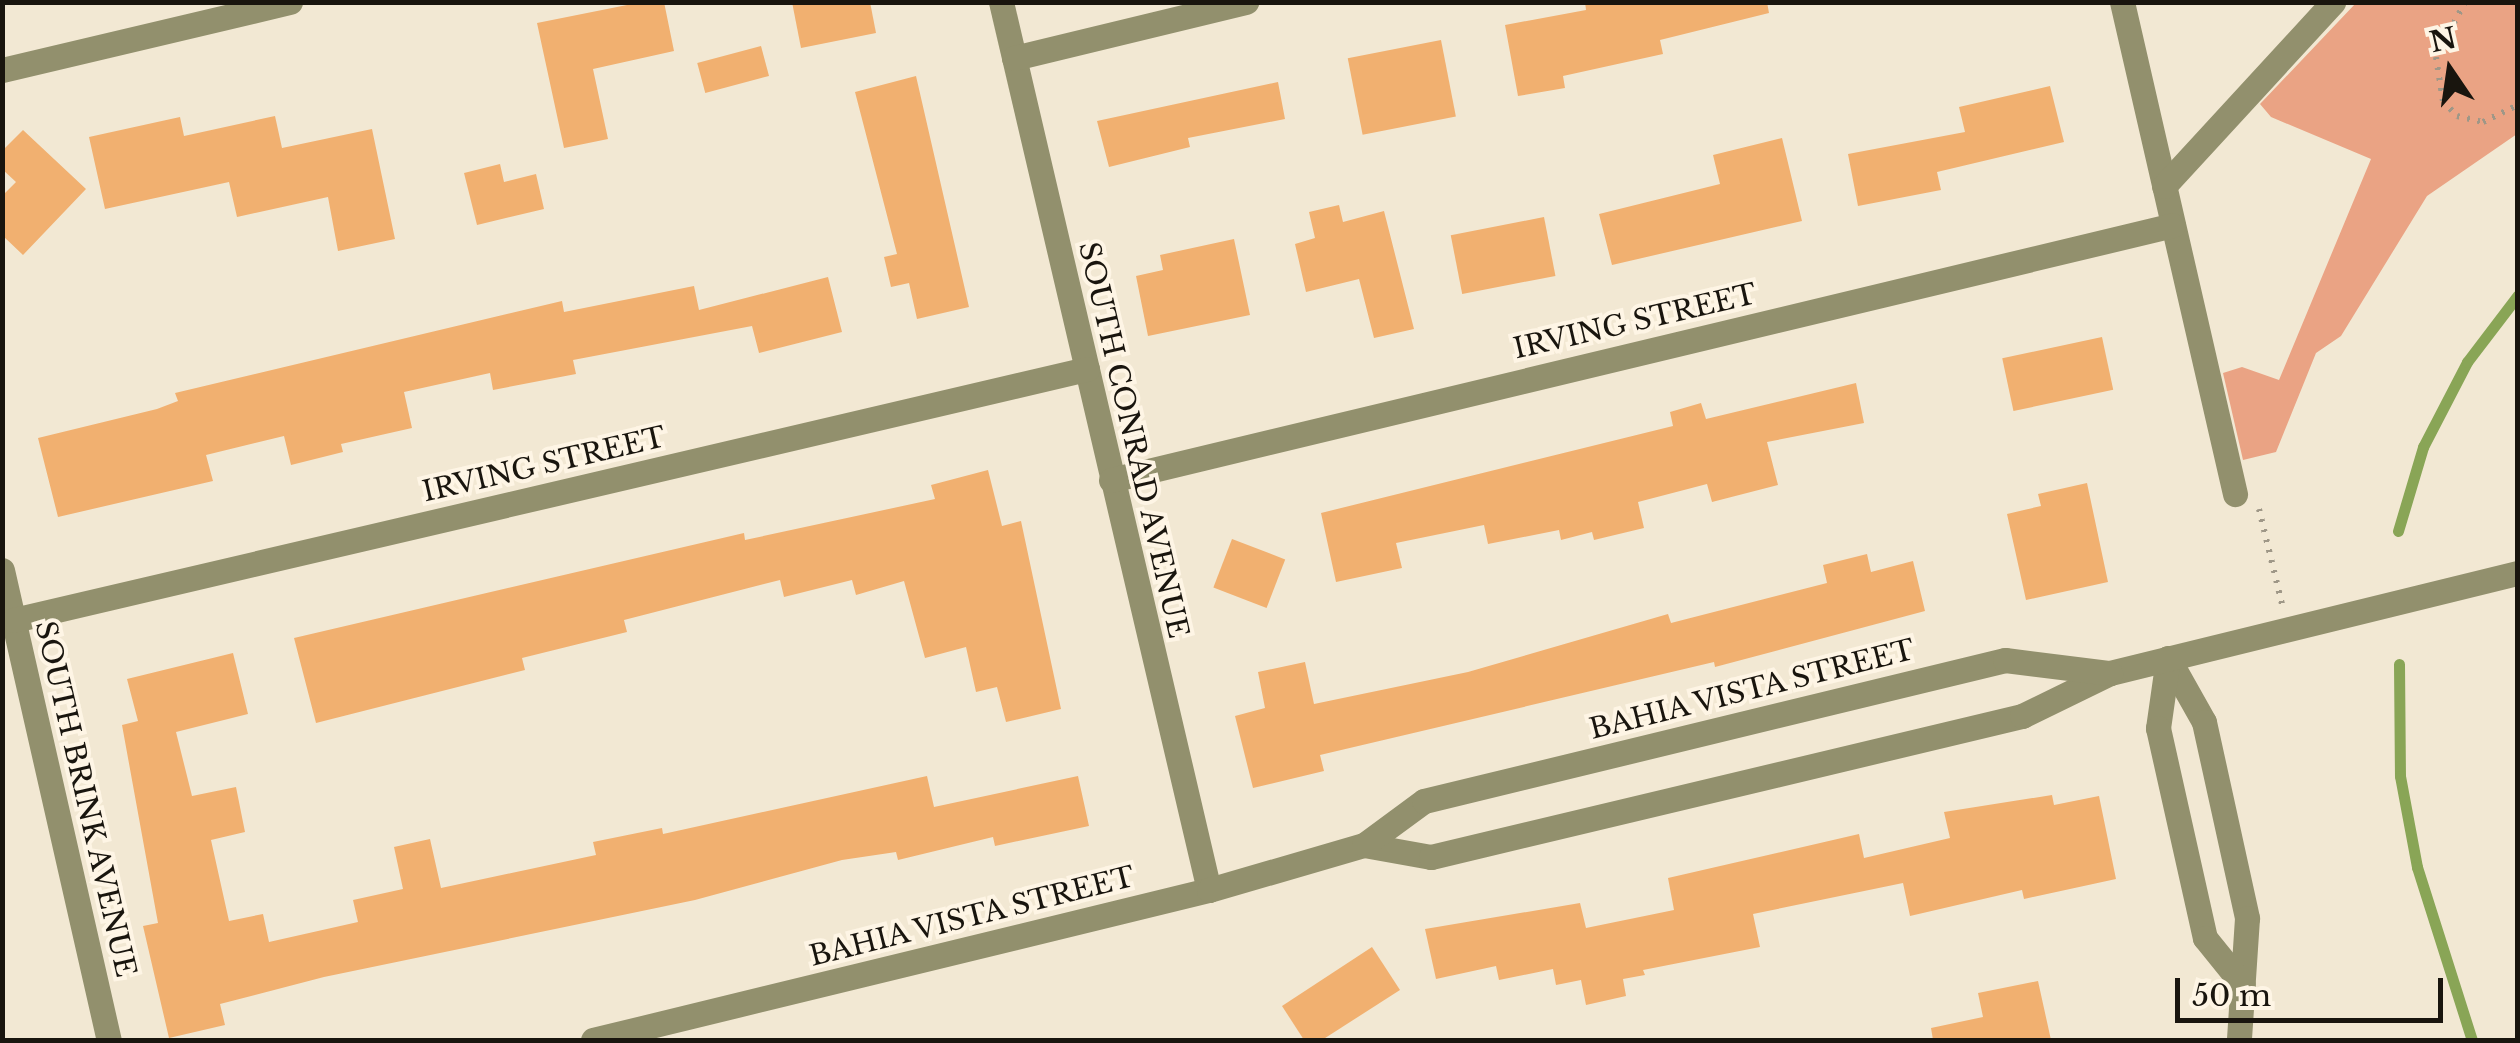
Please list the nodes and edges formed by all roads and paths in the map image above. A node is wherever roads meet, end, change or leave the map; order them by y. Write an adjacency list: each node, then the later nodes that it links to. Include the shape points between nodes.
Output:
1 (290, 2): 8 (street)
2 (1001, 2): 7 (street, SOUTH CONRAD AVENUE)
3 (1246, 2): 7 (street)
4 (2122, 2): 10 (street)
5 (2333, 2): 10 (street)
6 (2465, 2): 9 (path, via 2436,57 2443,101 2458,116 2483,122)
7 (1014, 58): 12 (street, SOUTH CONRAD AVENUE)
8 (2, 70)
9 (2518, 104)
10 (2164, 186): 11 (street)
11 (2173, 225): 13 (street, IRVING STREET); 14 (street)
12 (1087, 369): 13 (street, SOUTH CONRAD AVENUE); 17 (street, IRVING STREET)
13 (1111, 480): 22 (street, SOUTH CONRAD AVENUE)
14 (2232, 482): 18 (path, via 2251,471)
15 (2, 570): 17 (street, SOUTH BRINK AVENUE)
16 (2518, 573): 18 (street, BAHIA VISTA STREET)
17 (14, 620): 24 (street, SOUTH BRINK AVENUE)
18 (2296, 627): 19 (street, BAHIA VISTA STREET)
19 (2168, 658): 20 (street, BAHIA VISTA STREET); 23 (street, via 2204,722 2248,918); 23 (street, via 2158,728 2205,938)
20 (2110, 672): 21 (street, BAHIA VISTA STREET, via 2022,716 1431,857); 21 (street, BAHIA VISTA STREET, via 2004,660 1424,801)
21 (1364, 845): 22 (street, BAHIA VISTA STREET)
22 (1209, 890): 25 (street, BAHIA VISTA STREET)
23 (2243, 984): 26 (street)
24 (109, 1040)
25 (593, 1040)
26 (2239, 1040)

